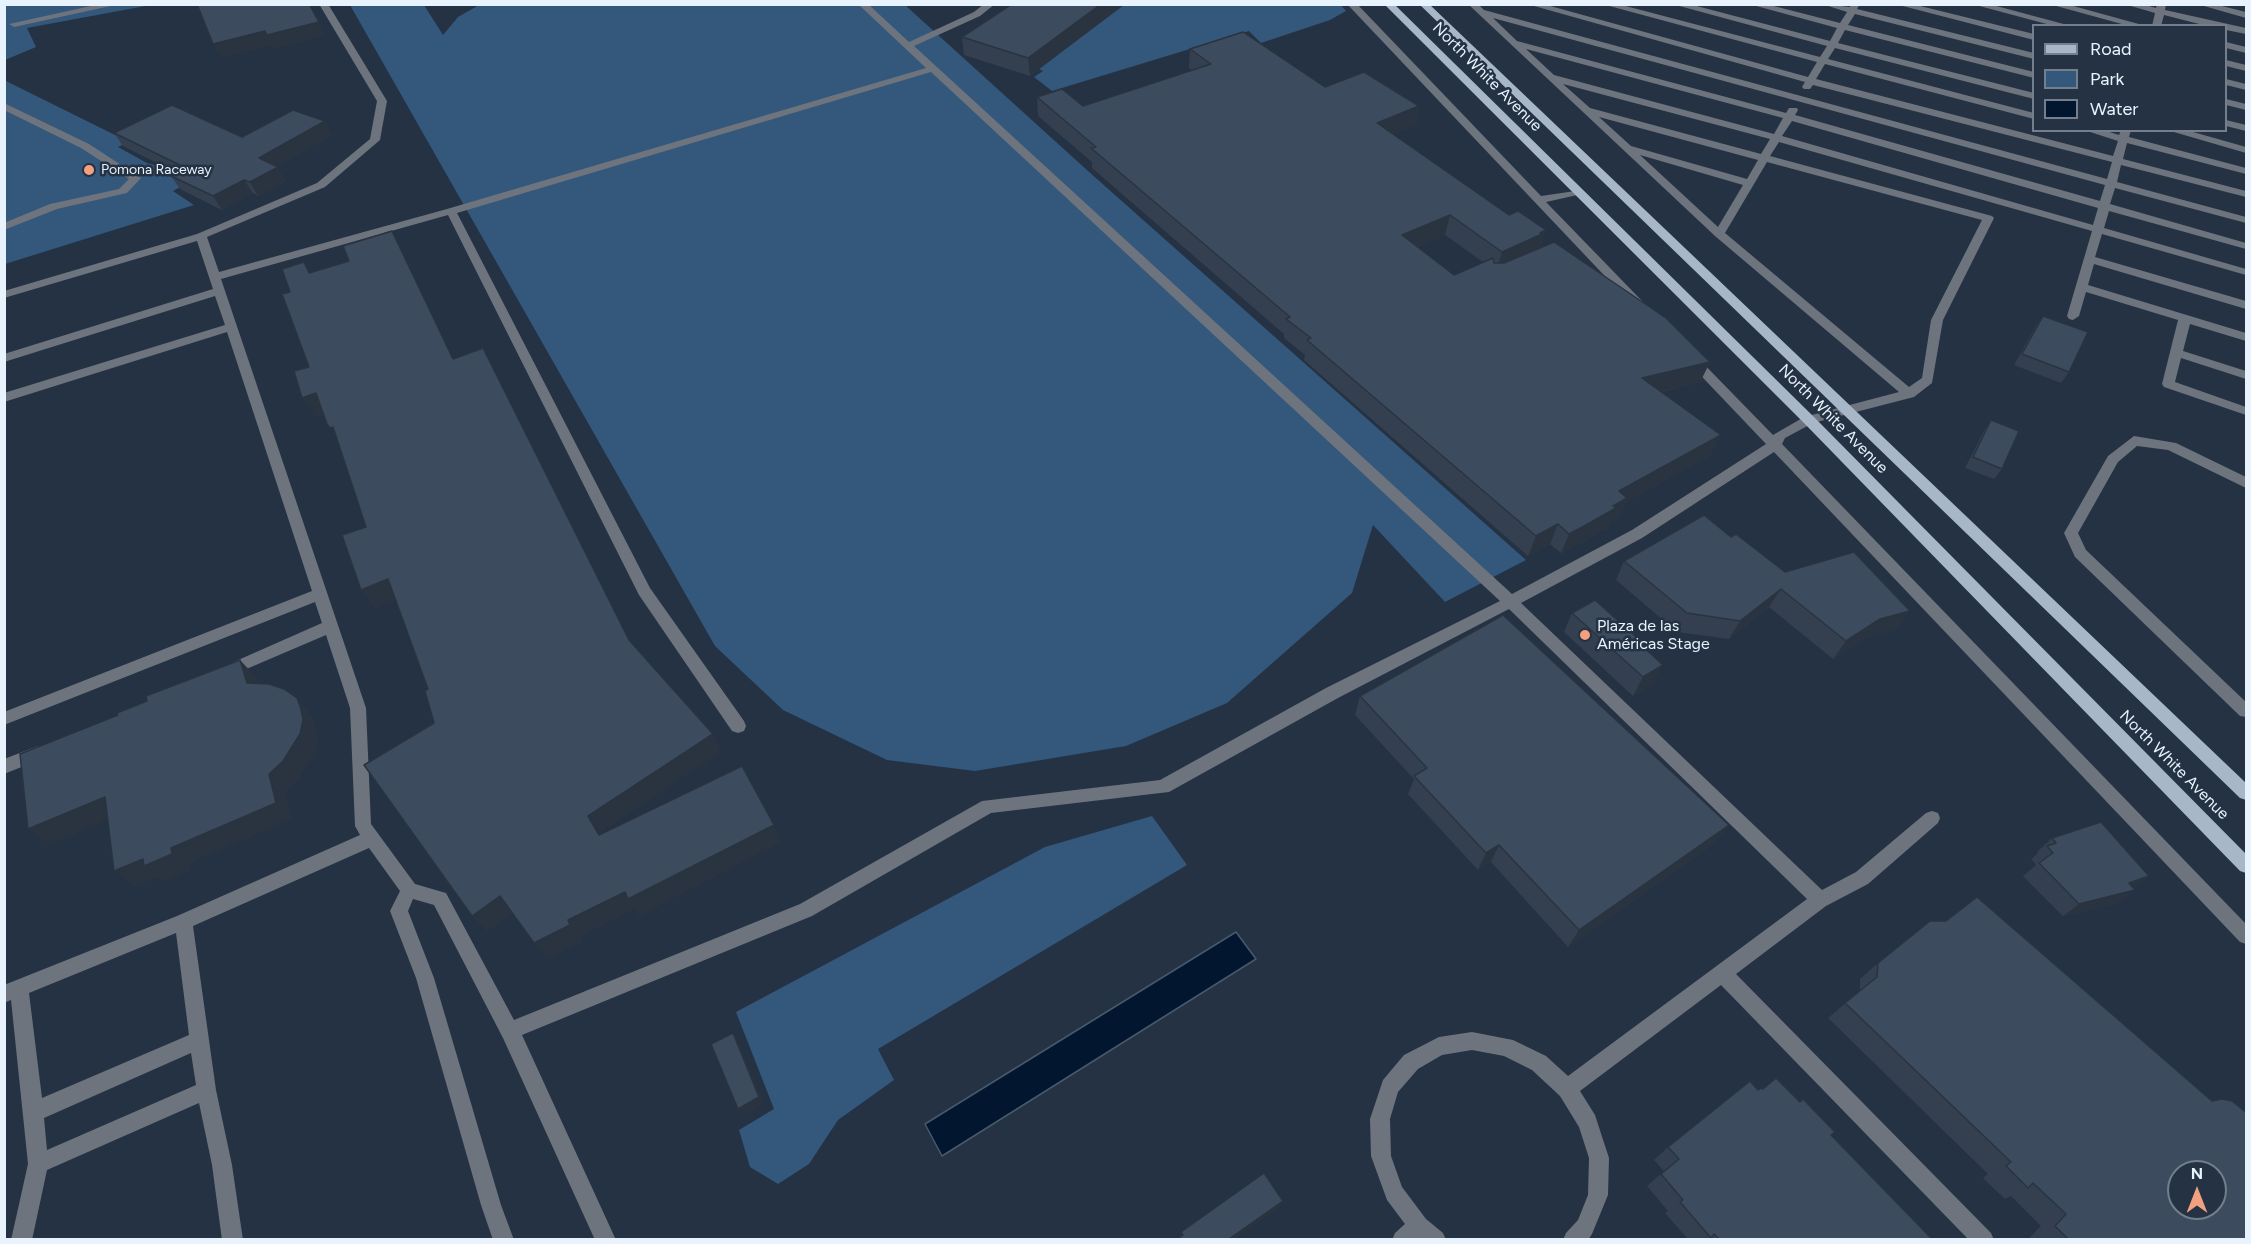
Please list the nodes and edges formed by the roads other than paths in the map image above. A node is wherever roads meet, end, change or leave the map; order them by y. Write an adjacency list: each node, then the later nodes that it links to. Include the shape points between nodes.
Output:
1 (60, 4): 27 (street)
2 (116, 4): 27 (street)
3 (323, 4): 77 (street, via 382,101 375,140 321,185)
4 (862, 4): 35 (street)
5 (1351, 4): 70 (street)
6 (1388, 4): 68 (main road, North White Avenue)
7 (1423, 4): 96 (main road, North White Avenue)
8 (1531, 4): 44 (street)
9 (1606, 4): 38 (street)
10 (1677, 4): 33 (street)
11 (1754, 4): 28 (street)
12 (1826, 4): 20 (street)
13 (1899, 4): 31 (street)
14 (1976, 4): 23 (street)
15 (2053, 4): 24 (street)
16 (2128, 4): 21 (street)
17 (2200, 4): 22 (street)
18 (989, 5): 35 (street, via 981,15)
19 (1476, 8): 32 (street); 48 (street)
20 (1854, 8): 28 (street); 37 (street)
21 (2161, 8): 25 (street); 26 (street)
22 (2247, 15)
23 (2059, 24)
24 (2134, 24)
25 (2157, 24)
26 (2214, 24)
27 (9, 26)
28 (1843, 27): 33 (street); 42 (street)
29 (2227, 27): 30 (street)
30 (2247, 31)
31 (2032, 37)
32 (1514, 44): 43 (street); 54 (street)
33 (1833, 45): 38 (street); 47 (street)
34 (2227, 45): 36 (street)
35 (907, 46): 41 (street)
36 (2247, 50)
37 (2032, 55)
38 (1822, 61): 44 (street); 53 (street)
39 (2227, 63): 40 (street)
40 (2247, 68)
41 (932, 69): 72 (street); 102 (street)
42 (2032, 74)
43 (1550, 77): 52 (street); 60 (street)
44 (1811, 81): 48 (street); 64 (street)
45 (2227, 82): 46 (street)
46 (2247, 87)
47 (2032, 95)
48 (1799, 100): 54 (street); 67 (street)
49 (2227, 102): 51 (street)
50 (4, 106): 74 (street, via 85,146 136,178 123,191 54,206)
51 (2247, 107)
52 (1585, 110): 61 (street); 63 (street)
53 (2032, 115)
54 (1789, 117): 60 (street); 71 (street)
55 (2227, 123): 56 (street)
56 (2247, 128)
57 (2103, 132): 59 (street)
58 (2180, 132): 62 (street)
59 (2125, 135): 64 (street); 65 (street)
60 (1777, 138): 63 (street); 75 (street)
61 (1628, 148): 66 (street); 76 (street)
62 (2247, 150)
63 (1764, 157): 66 (street); 94 (street, via 1988,218 1937,320 1928,380)
64 (2117, 160): 67 (street); 69 (street)
65 (2247, 171)
66 (1749, 183): 76 (street)
67 (2111, 183): 71 (street); 73 (street)
68 (1578, 192): 70 (street); 98 (main road, North White Avenue)
69 (2247, 194)
70 (1539, 200): 86 (street, via 1574,245)
71 (2104, 207): 75 (street); 78 (street)
72 (451, 211): 81 (street); 107 (street, via 645,591)
73 (2247, 220)
74 (4, 227)
75 (2098, 230): 79 (street); 80 (street)
76 (1719, 234): 94 (street)
77 (201, 236): 81 (street); 83 (street)
78 (2247, 246)
79 (2089, 259): 82 (street); 84 (street)
80 (2247, 272)
81 (217, 284): 88 (street); 92 (street)
82 (2082, 287): 85 (street); 87 (street)
83 (4, 294)
84 (2247, 305)
85 (2073, 316)
86 (1653, 318)
87 (2185, 318): 89 (street); 91 (street)
88 (231, 327): 95 (street); 101 (street)
89 (2247, 337)
90 (1677, 344): 99 (street)
91 (2177, 353): 93 (street); 97 (street, via 2168,384)
92 (4, 358)
93 (2247, 375)
94 (1909, 394): 96 (street)
95 (4, 398)
96 (1845, 409): 98 (street); 110 (main road, North White Avenue)
97 (2247, 411)
98 (1809, 420): 99 (street); 113 (main road, North White Avenue)
99 (1777, 440): 102 (street, via 1637,534); 117 (street)
100 (2247, 483): 105 (street, via 2170,446 2134,441 2113,459 2071,533 2080,553)
101 (321, 594): 103 (street); 106 (street)
102 (1511, 602): 115 (street); 120 (street, via 1332,693 1163,787 988,806 806,910)
103 (331, 626): 104 (street); 112 (street, via 358,708 363,826)
104 (211, 678)
105 (2247, 711)
106 (4, 719)
107 (738, 726)
108 (48, 748): 109 (street)
109 (4, 767)
110 (2247, 793)
111 (1932, 818): 115 (street, via 1862,878)
112 (372, 838): 114 (street); 116 (street)
113 (2247, 865)
114 (408, 890): 120 (street, via 440,899); 129 (street, via 399,911 425,978)
115 (1820, 900): 118 (street)
116 (183, 922): 119 (street); 121 (street)
117 (2247, 936)
118 (1722, 973): 122 (street); 134 (street)
119 (12, 991): 124 (street)
120 (510, 1031): 130 (street)
121 (199, 1040): 123 (street); 124 (street)
122 (1567, 1089): 126 (street, via 1539,1063 1506,1047 1472,1041 1439,1046 1411,1062 1390,1087 1380,1119 1381,1156 1394,1193); 133 (street, via 1588,1122 1599,1158 1598,1195 1585,1227)
123 (206, 1090): 125 (street); 128 (street)
124 (34, 1112): 125 (street)
125 (38, 1164): 127 (street)
126 (1419, 1226): 131 (street); 132 (street)
127 (21, 1239)
128 (233, 1239)
129 (504, 1239)
130 (606, 1239)
131 (1402, 1239)
132 (1436, 1239)
133 (1573, 1239)
134 (1984, 1239)

